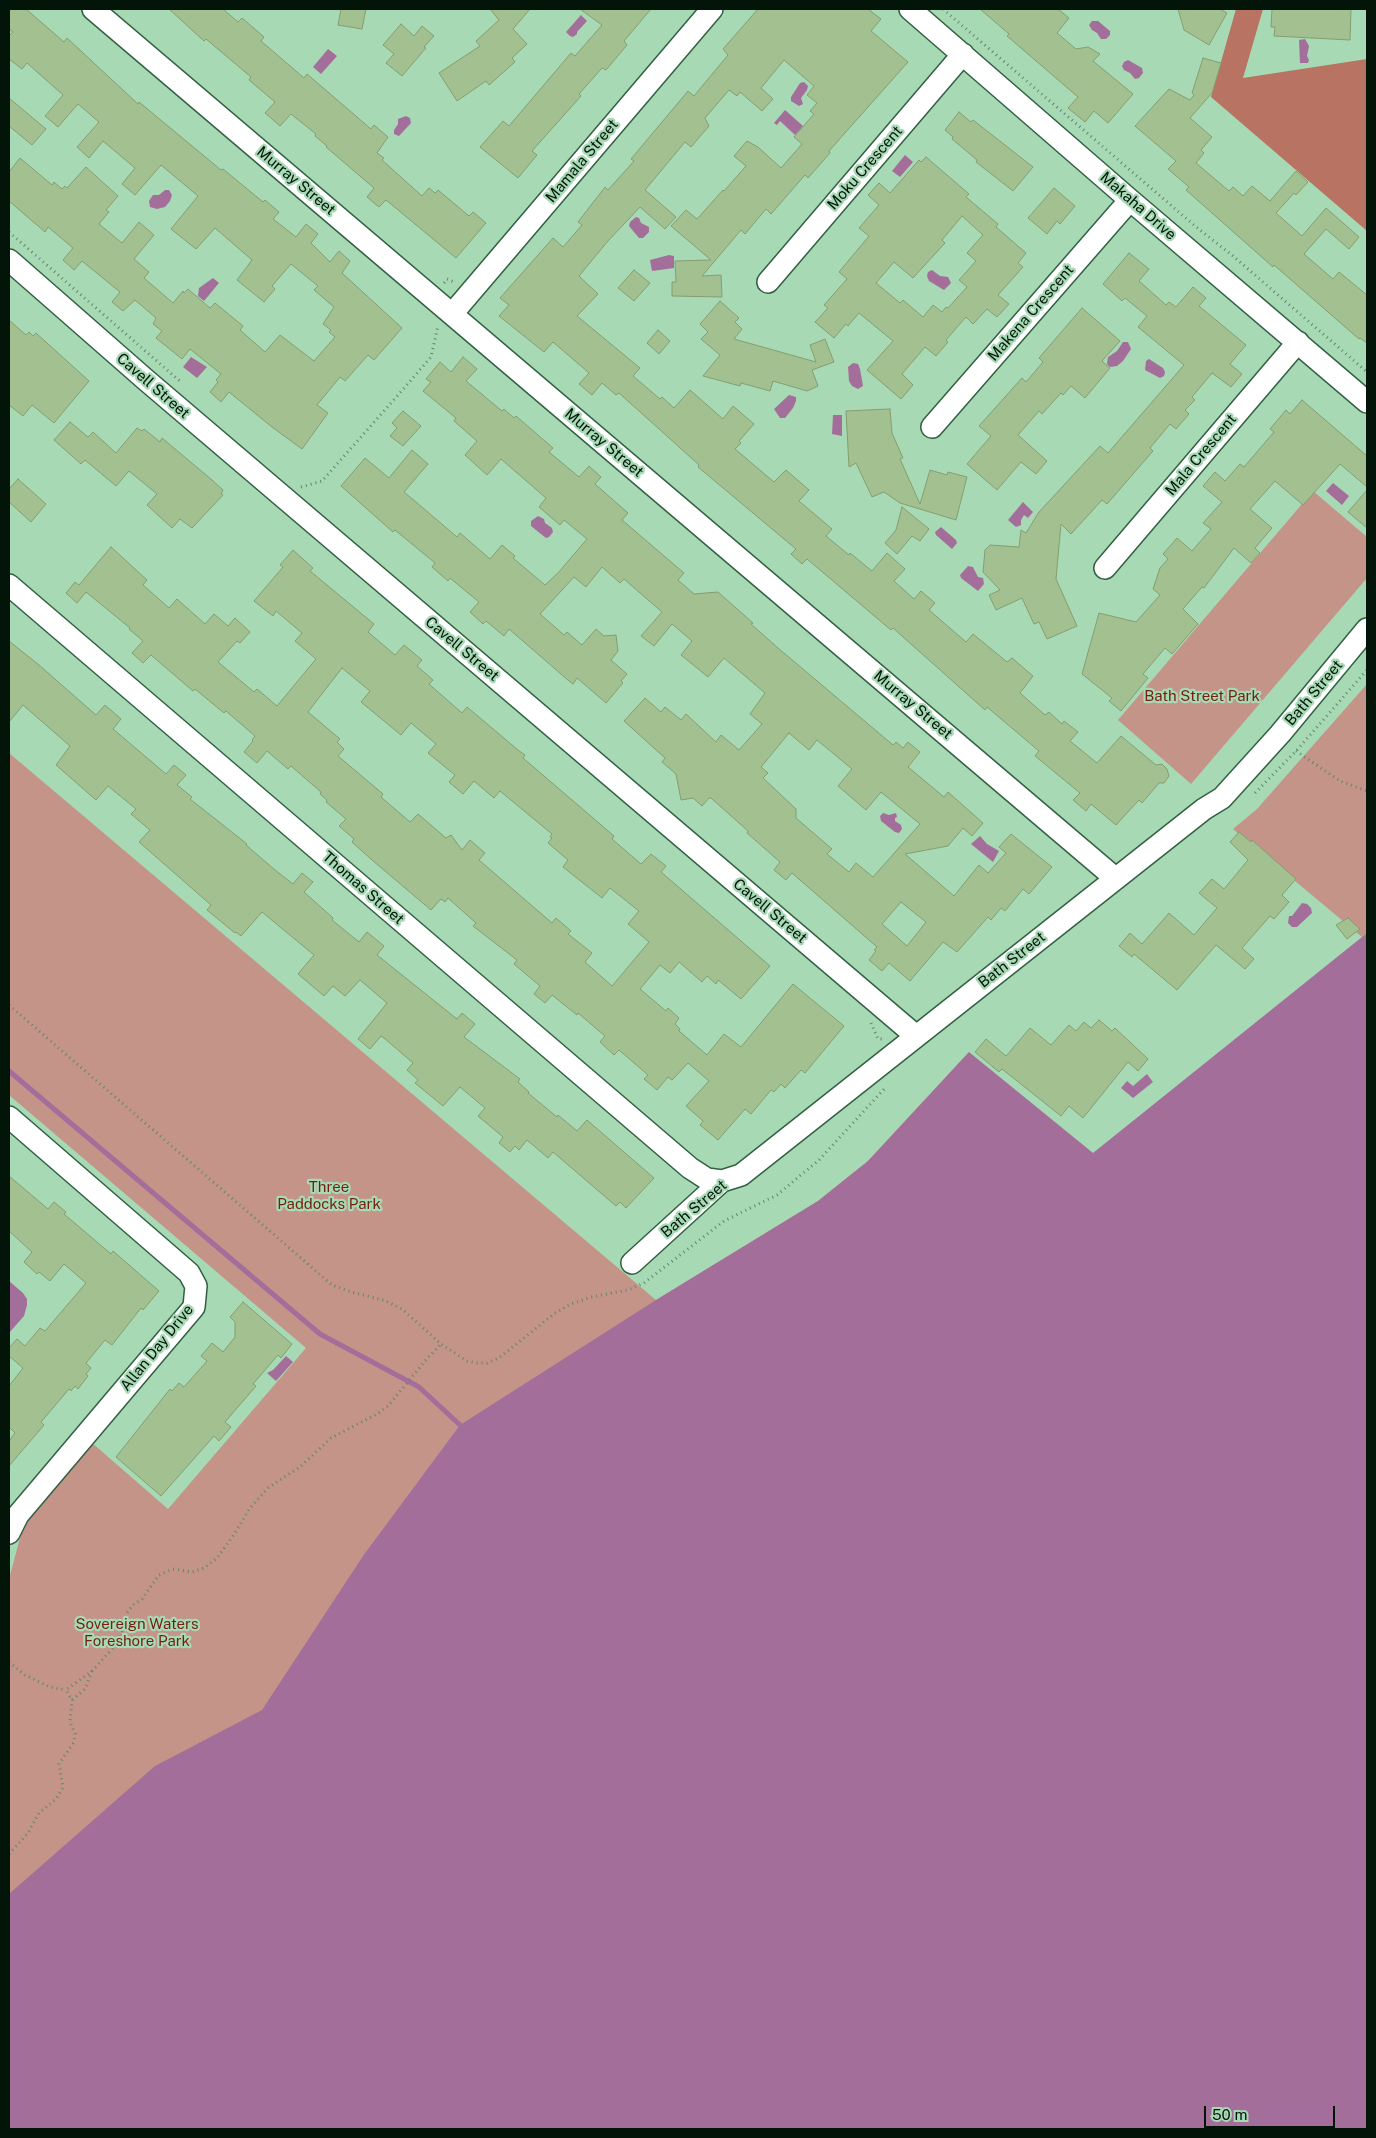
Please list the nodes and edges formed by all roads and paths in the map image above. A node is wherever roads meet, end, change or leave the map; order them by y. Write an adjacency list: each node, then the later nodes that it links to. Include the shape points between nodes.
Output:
1 (93, 9): 10 (street, Murray Street)
2 (712, 9): 10 (street, Mamala Street)
3 (910, 9): 5 (street, Makaha Drive)
4 (942, 9): 12 (path)
5 (963, 54): 6 (street, Makaha Drive); 9 (street, Moku Crescent)
6 (1130, 200): 11 (street, Makaha Drive); 15 (street, Makena Crescent)
7 (9, 232): 13 (path)
8 (9, 260): 24 (street, Cavell Street)
9 (768, 282)
10 (445, 319): 16 (path, via 432,357 322,481 302,487); 22 (street, Murray Street)
11 (1298, 342): 14 (street, Makaha Drive); 17 (street, Mala Crescent)
12 (1367, 372)
13 (183, 384)
14 (1367, 402)
15 (932, 426)
16 (297, 483)
17 (1105, 568)
18 (9, 585): 26 (street, Thomas Street, via 690,1168 706,1179)
19 (1367, 629): 22 (street, Bath Street, via 1222,798 1204,808)
20 (1296, 751): 21 (path, via 1340,781)
21 (1367, 790)
22 (1115, 878): 24 (street, Bath Street)
23 (9, 1005): 30 (path, via 332,1285 402,1309 441,1344 388,1406 331,1438 300,1467 268,1488 250,1508 217,1558 192,1572 173,1569 159,1575 142,1599 126,1614 120,1637)
24 (916, 1036): 26 (street, Bath Street, via 741,1175)
25 (9, 1117): 28 (street, Allan Day Drive, via 189,1273 196,1286 194,1307 18,1514)
26 (722, 1181): 27 (street, Bath Street)
27 (632, 1263)
28 (9, 1534)
29 (9, 1662): 31 (path, via 25,1675 50,1687)
30 (92, 1671): 31 (path); 32 (path, via 85,1689)
31 (66, 1690): 32 (path)
32 (72, 1700): 33 (path, via 70,1722 75,1734 74,1742 59,1764 63,1788 56,1799 39,1813 28,1833)
33 (9, 1854)

